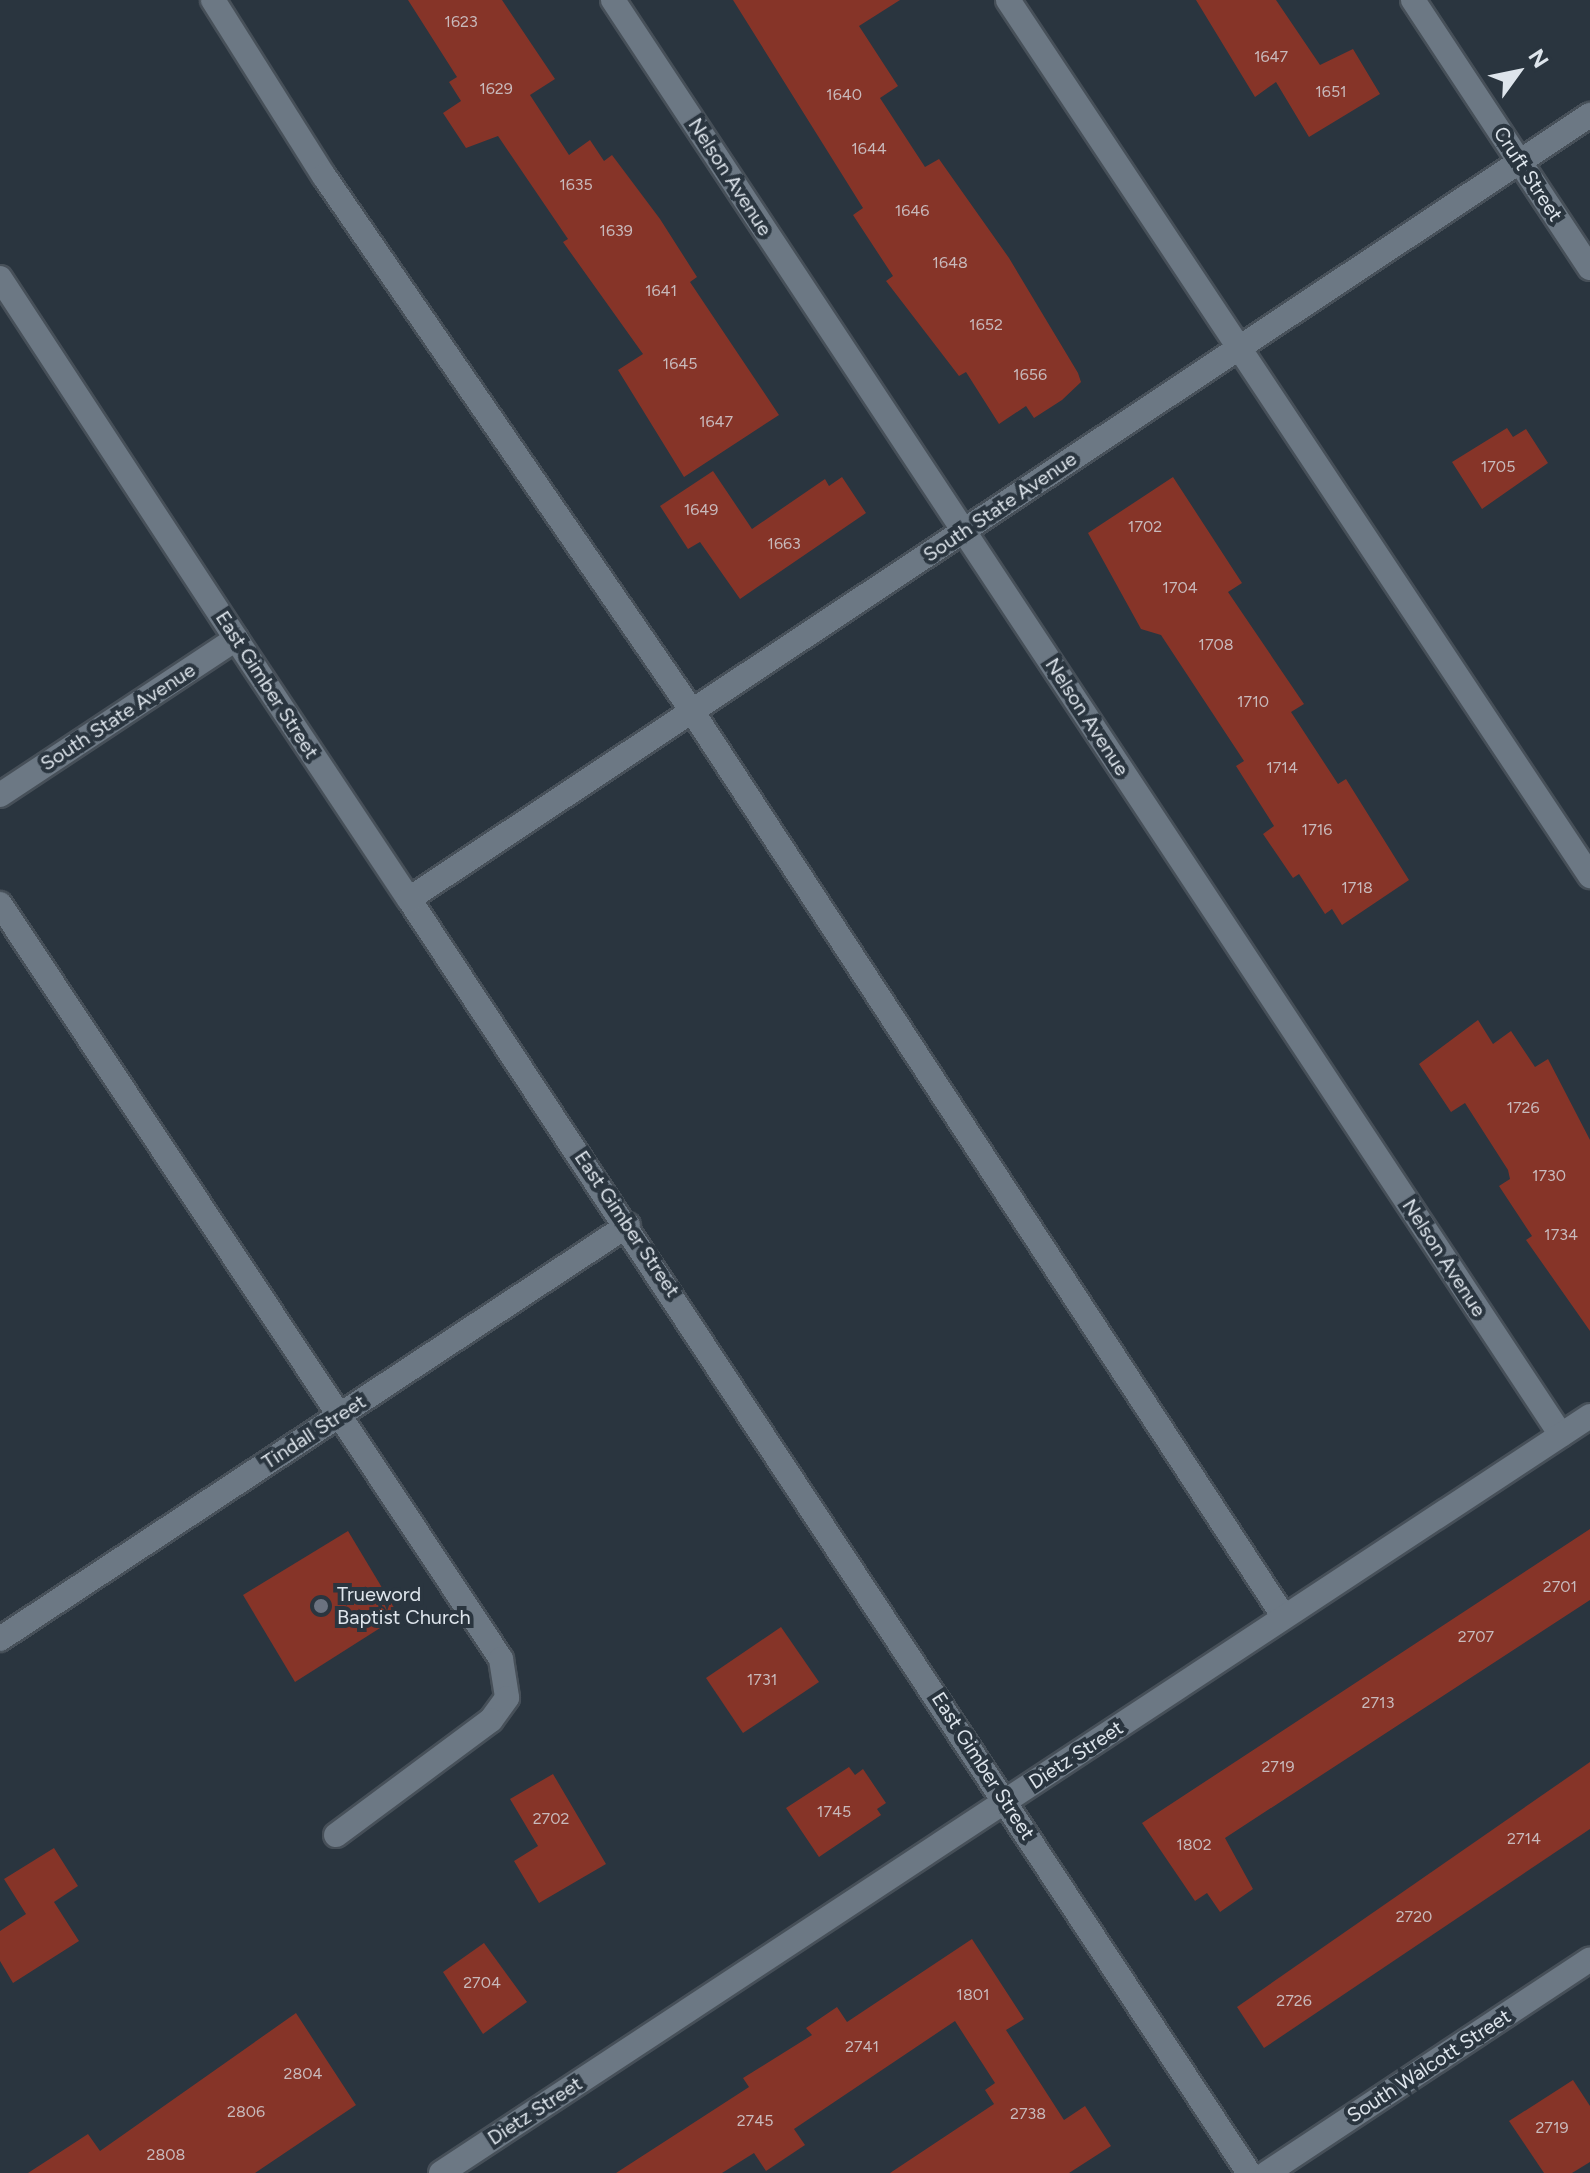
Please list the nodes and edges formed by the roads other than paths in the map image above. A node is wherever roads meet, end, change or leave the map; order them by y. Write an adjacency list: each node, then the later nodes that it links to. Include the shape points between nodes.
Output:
1 (213, 0): 12 (street, via 324,176)
2 (613, 0): 10 (street, Nelson Avenue)
3 (1008, 0): 9 (street)
4 (1413, 0): 6 (street, Cruft Street)
5 (1590, 115): 6 (street, South State Avenue)
6 (1520, 162): 7 (street, Cruft Street); 9 (street, South State Avenue)
7 (1590, 268)
8 (0, 278): 11 (street, East Gimber Street)
9 (1240, 347): 10 (street, South State Avenue); 14 (street)
10 (964, 531): 12 (street, South State Avenue); 20 (street, Nelson Avenue)
11 (236, 639): 13 (street, South State Avenue); 15 (street, East Gimber Street)
12 (692, 711): 15 (street, South State Avenue); 21 (street)
13 (0, 795)
14 (1590, 876)
15 (409, 899): 17 (street, East Gimber Street)
16 (0, 904): 18 (street)
17 (628, 1225): 18 (street, Tindall Street); 23 (street, East Gimber Street)
18 (341, 1415): 22 (street, Tindall Street); 24 (street, via 508,1681 507,1698 475,1736)
19 (1590, 1416): 20 (street, Dietz Street)
20 (1561, 1435): 21 (street, Dietz Street)
21 (1284, 1617): 23 (street, Dietz Street)
22 (0, 1639)
23 (1006, 1801): 26 (street, Dietz Street); 27 (street, East Gimber Street)
24 (336, 1835)
25 (1590, 1959): 28 (street, South Walcott Street)
26 (441, 2173)
27 (1249, 2173)
28 (1267, 2173)

